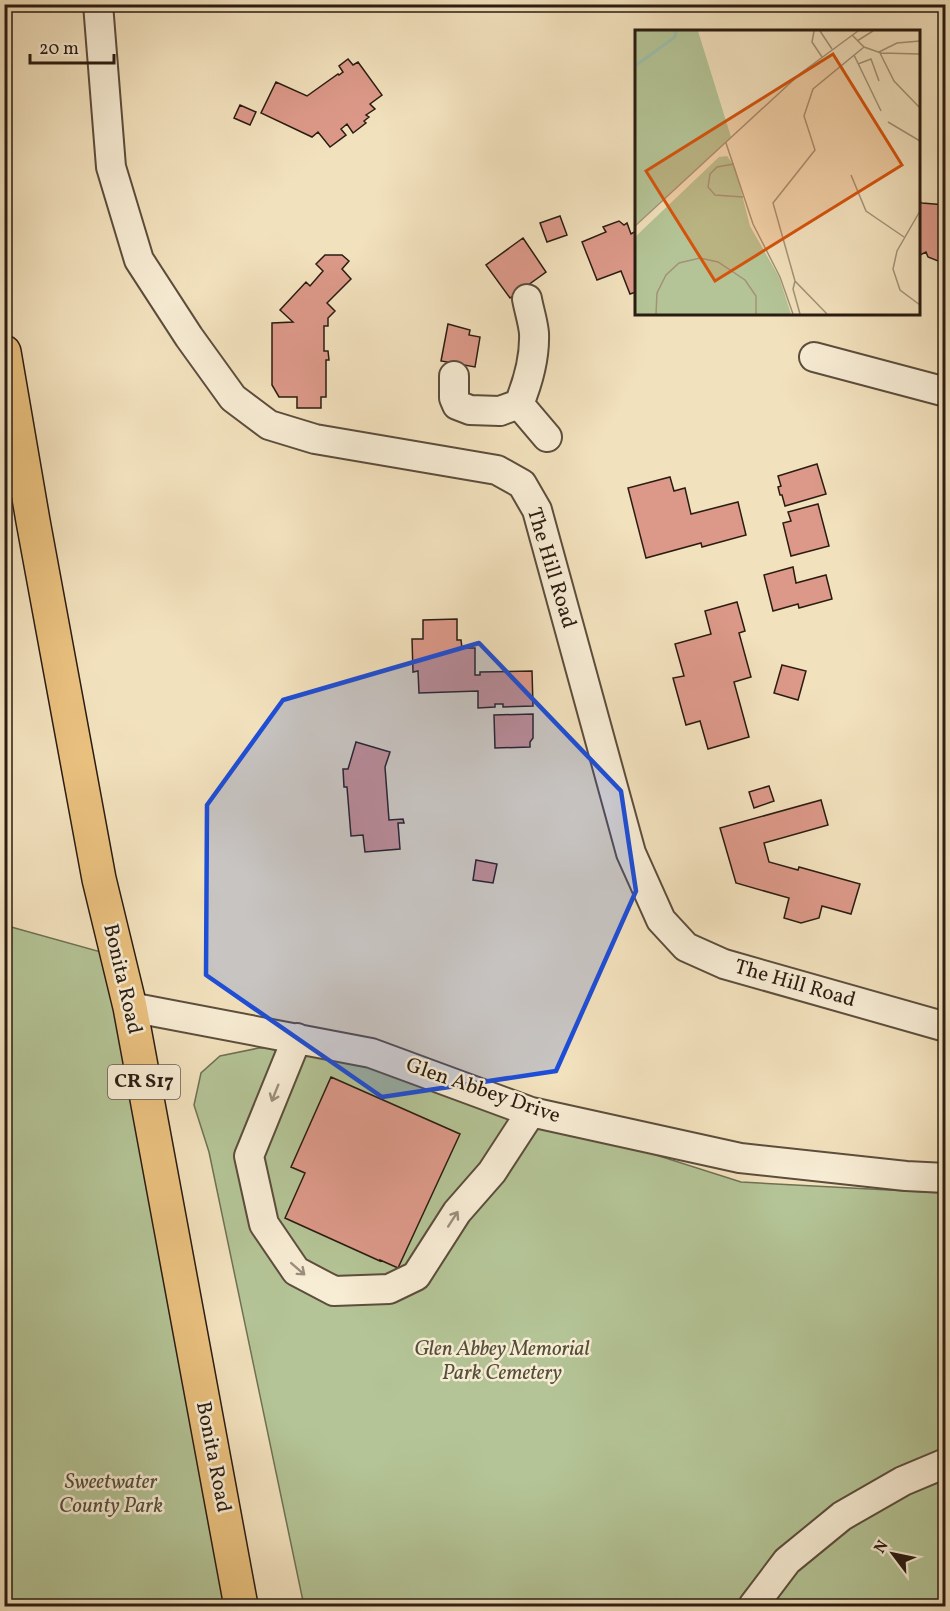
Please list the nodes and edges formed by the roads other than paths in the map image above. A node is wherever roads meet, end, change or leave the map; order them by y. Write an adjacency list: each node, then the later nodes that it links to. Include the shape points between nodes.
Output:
1 (98, 4): 10 (street, The Hill Road, via 111,167 139,260 233,398 270,425 315,439 497,470 522,484 537,510 631,853 661,920 686,947 724,964)
2 (527, 299): 7 (street, via 534,332 533,356)
3 (4, 352): 9 (main road, Bonita Road / CR S17, via 99,879)
4 (814, 357): 6 (street)
5 (454, 376): 7 (street, via 457,405 470,410 500,411)
6 (945, 392)
7 (519, 404): 8 (street)
8 (547, 437)
9 (130, 1007): 11 (street, Glen Abbey Drive); 15 (main road, Bonita Road / CR S17)
10 (945, 1027)
11 (297, 1038): 12 (street, Glen Abbey Drive, via 371,1053); 12 (street, one-way to 12, via 249,1156 264,1224 296,1271 334,1291 389,1289 416,1276 457,1212 492,1172)
12 (531, 1112): 13 (street, Glen Abbey Drive, via 740,1158)
13 (945, 1178)
14 (945, 1462): 16 (street, via 842,1516 787,1561)
15 (241, 1606)
16 (753, 1606)

